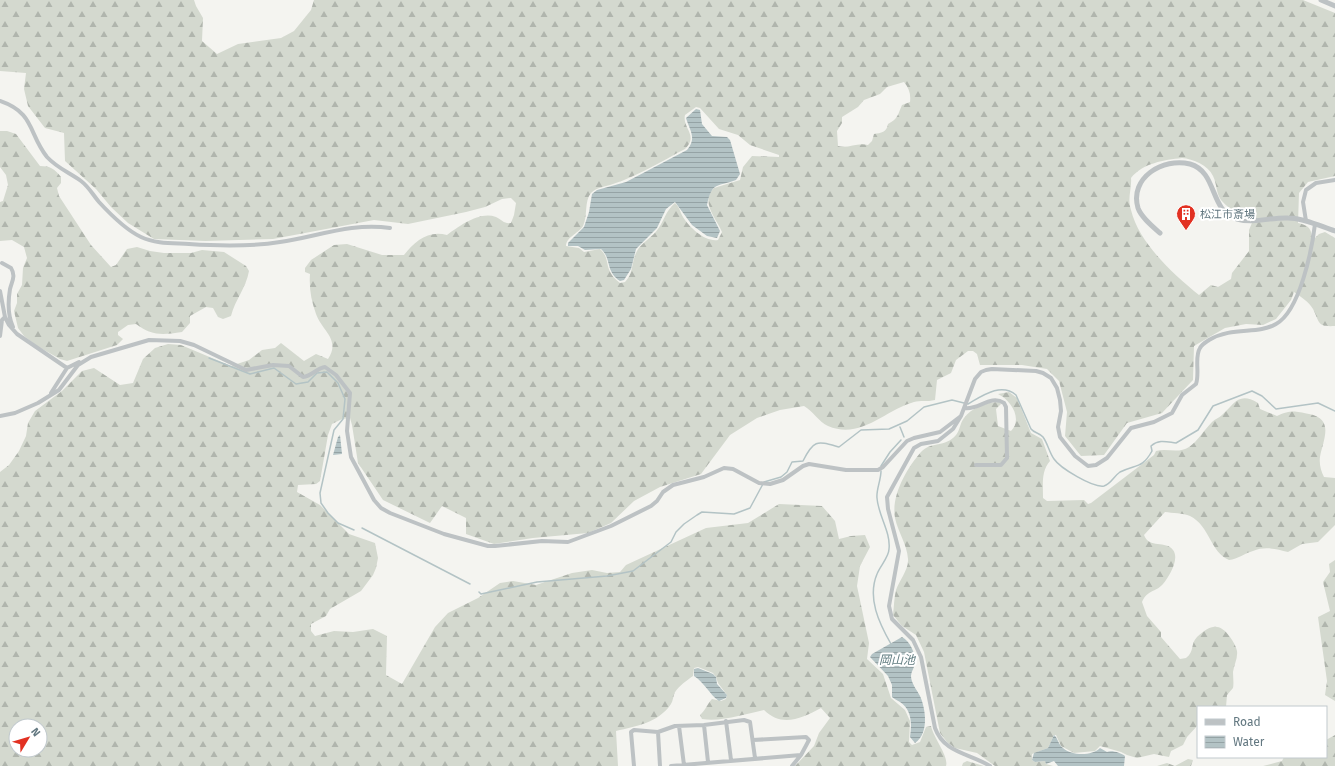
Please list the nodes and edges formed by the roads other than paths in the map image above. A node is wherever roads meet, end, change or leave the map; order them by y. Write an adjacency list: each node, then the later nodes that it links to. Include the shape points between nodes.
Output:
1 (1321, 0): 2 (street)
2 (1335, 6)
3 (0, 102): 7 (street, via 11,105 22,113 44,152 54,164 81,181 123,224 146,239 181,244 240,246 280,242 356,227)
4 (1335, 180): 5 (street, via 1316,183 1306,190 1303,202)
5 (1306, 221): 6 (street); 9 (street, via 1289,218 1248,221 1233,218 1224,212 1217,202 1210,181 1204,173 1195,166 1179,163 1152,170 1137,189 1138,208)
6 (1315, 224): 8 (street); 18 (street, via 1311,252 1302,280 1293,303 1281,322 1266,328 1226,332 1203,344 1199,352 1196,384 1182,396 1176,408 1158,421 1131,428 1111,454 1099,463 1092,466 1084,464 1060,437 1060,400 1054,382 1047,375 1036,372 986,370 975,379)
7 (390, 228)
8 (1335, 231)
9 (1160, 233)
10 (2, 263): 13 (street, via 11,268 14,277 10,290 9,313)
11 (0, 291): 12 (street)
12 (5, 317): 13 (street); 14 (street, via 2,320)
13 (14, 330): 16 (street)
14 (0, 336)
15 (85, 360): 16 (street); 17 (street, via 78,365 59,390); 20 (street, via 133,343 164,339 194,345 246,370 285,365 303,377 308,377 323,367 329,368 350,393 347,431 351,457 374,500 390,513 444,534 488,546 542,541 568,542 651,506 673,485 704,477 724,468 733,469 763,484 783,480 809,464 846,470 878,470 907,441 940,432)
16 (67, 368): 17 (street)
17 (49, 396): 19 (street, via 30,407)
18 (965, 406): 20 (street); 21 (street, via 974,408 996,400 1004,403 1006,407 1007,458 1001,464)
19 (0, 416)
20 (961, 416): 36 (street, via 944,437 915,447 887,496 899,552 889,606 892,619 911,637 921,657 935,728 940,738 956,752 974,757)
21 (976, 465)
22 (726, 721): 23 (street); 26 (street, via 749,721); 29 (street)
23 (704, 725): 24 (street); 30 (street)
24 (679, 726): 25 (street); 31 (street)
25 (658, 732): 32 (street, via 631,732); 33 (street)
26 (753, 740): 27 (street, via 806,737 809,742); 28 (street)
27 (801, 755): 28 (street); 35 (street)
28 (755, 758): 29 (street)
29 (731, 760): 30 (street)
30 (708, 762): 31 (street)
31 (684, 765): 34 (street)
32 (634, 766)
33 (660, 766)
34 (671, 766)
35 (792, 766)
36 (990, 766)

